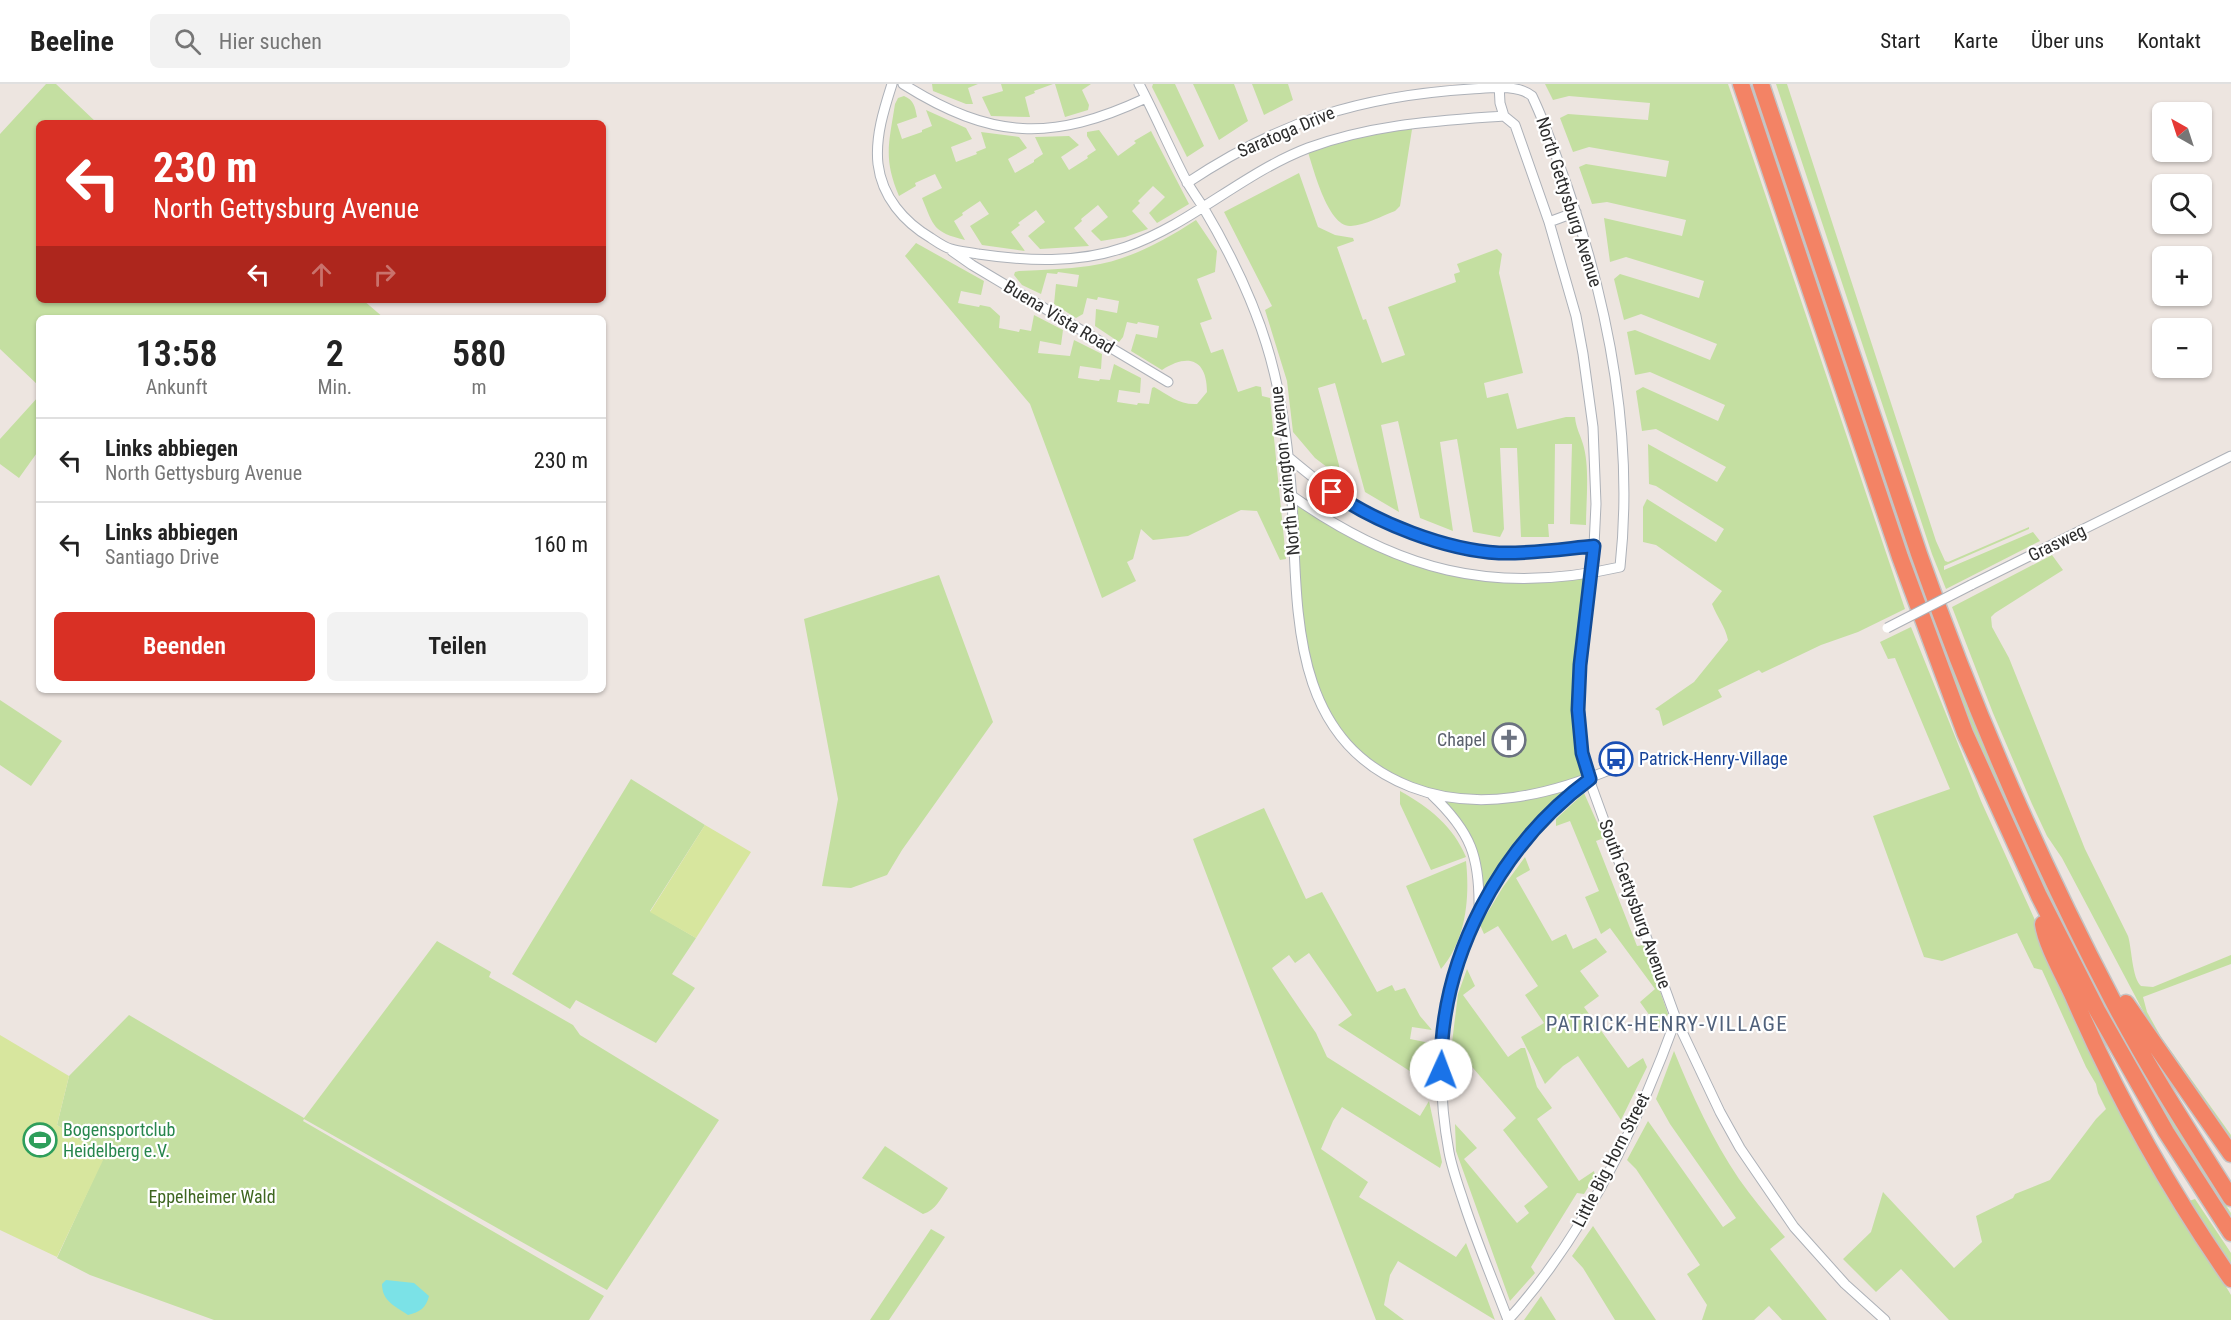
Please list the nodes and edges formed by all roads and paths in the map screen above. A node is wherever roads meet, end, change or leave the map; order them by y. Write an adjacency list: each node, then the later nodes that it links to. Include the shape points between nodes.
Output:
1 (892, 84): 13 (street, Buena Vista Road, via 880,130 881,179 904,219)
2 (903, 84): 7 (street, via 960,115 1019,129 1076,125)
3 (1139, 84): 7 (street, North Lexington Avenue)
4 (1741, 84): 24 (highway, via 1936,657 1965,733)
5 (1761, 84): 25 (highway, via 1945,629 1987,736)
6 (1498, 86): 8 (street, North Gettysburg Avenue); 9 (street, Saratoga Drive, via 1433,91 1335,110 1263,139); 11 (street, North Gettysburg Avenue, via 1527,91 1532,96)
7 (1146, 98): 9 (street, North Lexington Avenue)
8 (1504, 116): 10 (street, Saratoga Drive, via 1380,127 1344,136 1262,170); 12 (street, North Gettysburg Avenue, via 1515,125)
9 (1188, 183): 10 (street, North Lexington Avenue)
10 (1203, 207): 13 (street, Saratoga Drive, via 1125,248 1093,255 1062,260 1012,259); 15 (street, North Lexington Avenue, via 1264,335)
11 (1576, 212): 12 (street); 19 (street, North Gettysburg Avenue, via 1612,356 1624,495 1620,567)
12 (1549, 222): 18 (street, North Gettysburg Avenue, via 1583,354 1593,427)
13 (950, 249): 14 (street, Buena Vista Road)
14 (1168, 382)
15 (1287, 456): 17 (street, North Lexington Avenue); 18 (street, via 1363,511 1453,546 1506,553)
16 (2231, 456): 20 (street, Grasweg, bridge)
17 (1292, 496): 19 (street, via 1372,544 1447,571 1498,579); 23 (street, North Lexington Avenue, via 1301,639 1329,722 1368,763 1403,784)
18 (1594, 546): 19 (street, North Gettysburg Avenue)
19 (1592, 573): 22 (street, North Gettysburg Avenue, via 1578,710 1582,753)
20 (1884, 629)
21 (1614, 768): 22 (street)
22 (1590, 779): 23 (street, North Lexington Avenue, via 1501,799); 26 (street, via 1567,795 1534,830); 27 (street, South Gettysburg Avenue)
23 (1430, 794): 26 (street, North Lexington Avenue, via 1452,815 1469,841 1479,884)
24 (2039, 897): 30 (highway, via 2166,1132); 31 (highway, via 2043,928 2125,1106)
25 (2068, 911): 28 (highway, via 2096,948 2121,996 2155,1047); 29 (highway, via 2113,1001)
26 (1479, 913): 32 (street, via 1448,1001 1441,1055 1442,1085 1454,1171)
27 (1676, 1019): 32 (street, Little Big Horn Street, via 1662,1060 1603,1183 1564,1247); 33 (street, South Gettysburg Avenue, via 1720,1112 1765,1187 1825,1264)
28 (2231, 1154)
29 (2231, 1198)
30 (2231, 1233)
31 (2231, 1279)
32 (1508, 1320)
33 (1885, 1320)

